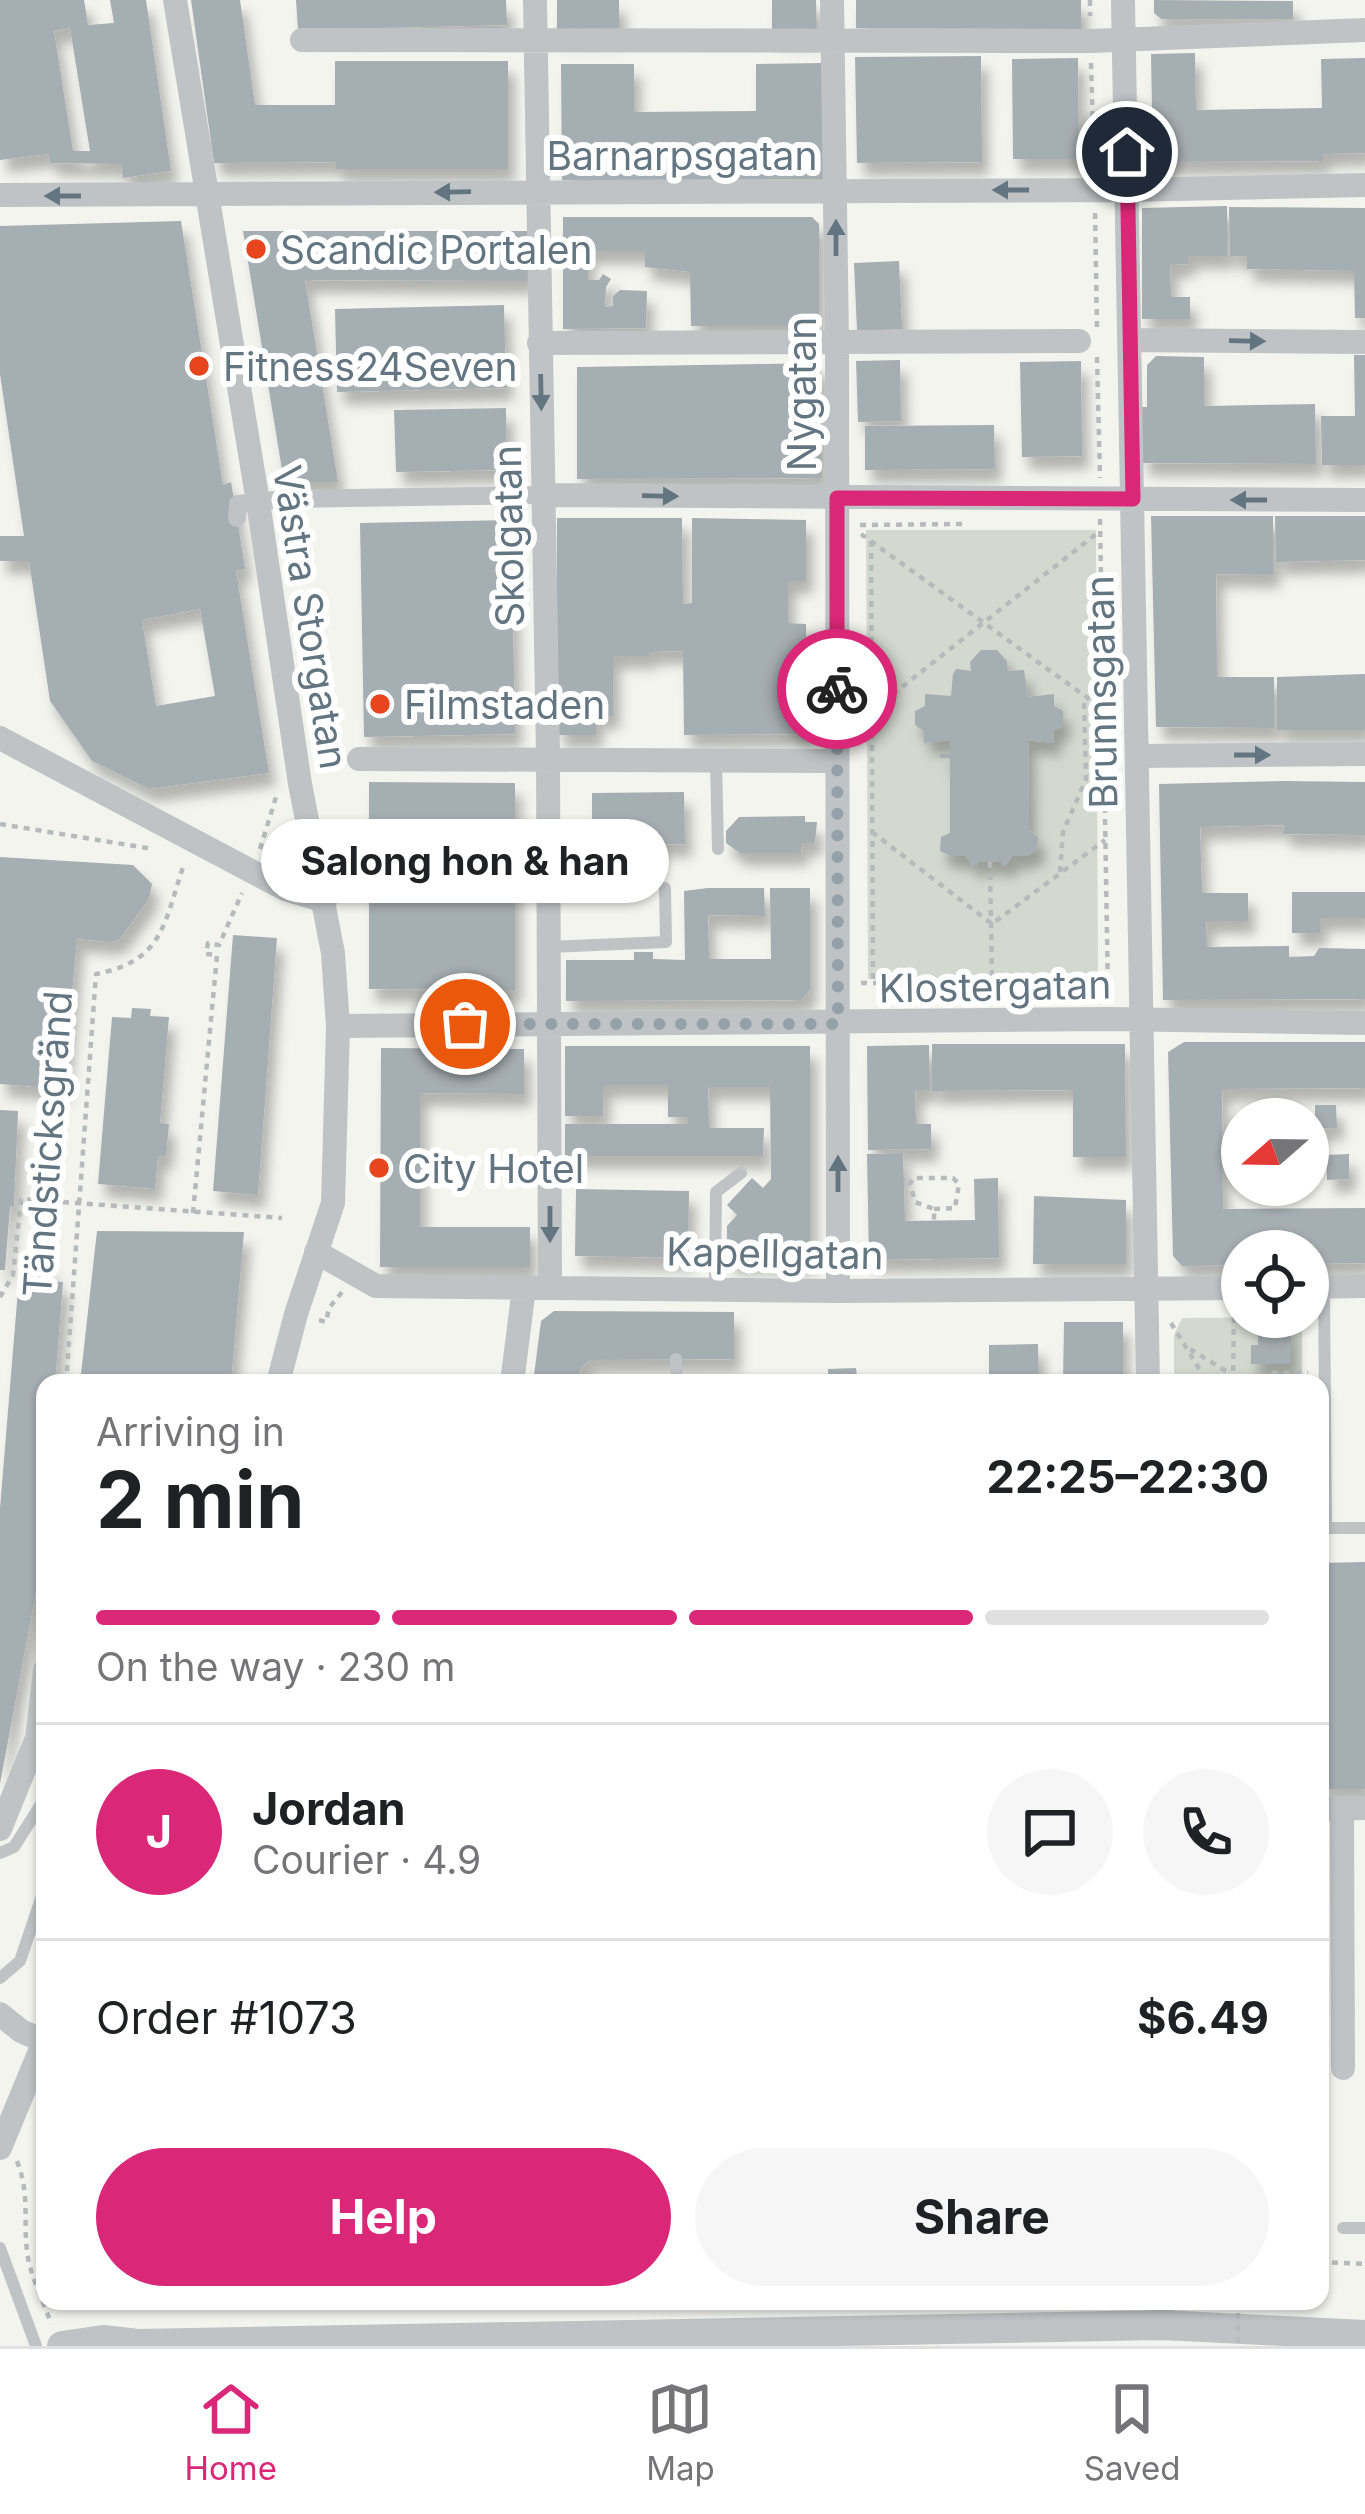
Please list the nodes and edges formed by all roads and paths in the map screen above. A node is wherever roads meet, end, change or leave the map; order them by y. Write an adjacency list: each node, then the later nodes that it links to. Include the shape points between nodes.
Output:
1 (175, 0): 15 (street, Västra Storgatan)
2 (535, 0): 9 (street, Skolgatan)
3 (832, 0): 6 (street, Nygatan)
4 (1123, 0): 7 (street, Brunnsgatan)
5 (1365, 30): 7 (street)
6 (832, 39): 7 (street); 9 (street); 11 (street, Nygatan)
7 (1123, 39): 12 (street, Brunnsgatan)
8 (302, 40): 9 (street)
9 (536, 40): 13 (street, Skolgatan)
10 (1365, 184): 12 (street, Barnarpsgatan)
11 (835, 190): 12 (street, Barnarpsgatan, one-way to 11); 13 (street, Barnarpsgatan); 16 (street, Nygatan, one-way to 11)
12 (1128, 190): 17 (street, Brunnsgatan)
13 (536, 191): 15 (street, Barnarpsgatan, one-way to 15); 20 (street, Skolgatan)
14 (0, 195): 15 (street, Barnarpsgatan, one-way to 14)
15 (206, 196): 24 (street, Västra Storgatan)
16 (837, 340): 18 (street); 20 (street); 25 (street, Nygatan)
17 (1130, 340): 19 (street, one-way to 19); 22 (street, Brunnsgatan)
18 (1079, 341)
19 (1365, 342)
20 (539, 343): 21 (street, Skolgatan, one-way to 21)
21 (543, 495): 24 (street); 25 (street, one-way to 25); 36 (street, Skolgatan)
22 (1133, 499): 23 (street, one-way to 22); 25 (street); 35 (street, Brunnsgatan)
23 (1365, 500)
24 (259, 502): 26 (street, via 238,504); 51 (street, Västra Storgatan)
25 (837, 507): 28 (path); 39 (street, Nygatan)
26 (237, 518)
27 (1100, 531): 29 (path)
28 (871, 541): 29 (path); 32 (path)
29 (985, 624): 30 (path); 32 (path)
30 (1084, 695): 31 (path); 49 (path, via 1086,779 1063,832)
31 (1103, 709)
32 (872, 711): 42 (path)
33 (0, 738): 48 (street)
34 (1365, 754): 35 (street, one-way to 34)
35 (1139, 756): 59 (street, Brunnsgatan)
36 (548, 758): 37 (street); 38 (street); 53 (street, Skolgatan)
37 (359, 759)
38 (716, 760): 39 (street); 44 (lane)
39 (837, 760): 56 (street, Nygatan)
40 (278, 792): 48 (path)
41 (0, 824): 45 (path)
42 (872, 832): 52 (path); 54 (path)
43 (1105, 840): 49 (path)
44 (718, 849)
45 (167, 855)
46 (991, 862): 52 (path)
47 (184, 863): 64 (path, Tändsticksgränd, via 152,949 129,968 96,974)
48 (253, 870): 51 (street); 66 (path, via 219,945 208,943 206,954 217,955)
49 (1060, 872): 52 (path)
50 (665, 888): 53 (lane, via 666,942)
51 (325, 901): 62 (street, Västra Storgatan)
52 (992, 924): 57 (path)
53 (549, 947): 58 (street, Skolgatan)
54 (873, 983): 56 (path); 57 (path)
55 (1107, 983): 57 (path)
56 (838, 984): 61 (street, Nygatan)
57 (992, 984)
58 (549, 1022): 61 (street, Klostergatan); 62 (street, Klostergatan); 70 (street, Skolgatan, one-way to 70)
59 (1144, 1022): 60 (street, Klostergatan); 61 (street, Klostergatan); 74 (street, Brunnsgatan)
60 (1365, 1023)
61 (838, 1024): 77 (street, Nygatan, one-way to 61)
62 (338, 1026): 69 (street, Västra Storgatan, via 333,1203)
63 (741, 1173): 76 (lane, via 716,1192)
64 (78, 1204): 66 (path); 78 (path, via 21,1198 13,1275); 85 (path, Tändsticksgränd)
65 (934, 1209): 65 (path, via 915,1202 913,1178 959,1184 956,1208); 68 (path)
66 (193, 1213): 67 (path)
67 (282, 1218)
68 (934, 1221)
69 (316, 1252): 73 (street, Kapellgatan, via 376,1286); 86 (street, Västra Storgatan)
70 (550, 1286): 73 (street, Kapellgatan); 76 (street, Kapellgatan, via 676,1295)
71 (1365, 1286): 72 (street)
72 (1329, 1287)
73 (524, 1288): 87 (street)
74 (1147, 1288): 75 (street, Kapellgatan); 77 (street, Kapellgatan); 89 (street, Brunnsgatan)
75 (1221, 1288)
76 (715, 1289): 77 (street, Kapellgatan)
77 (838, 1291)
78 (0, 1297)
79 (1168, 1318): 82 (path)
80 (1235, 1338): 92 (path)
81 (1321, 1338): 84 (lane)
82 (1185, 1346): 90 (path); 91 (path)
83 (676, 1359): 88 (lane)
84 (1324, 1373): 93 (path)
85 (67, 1374)
86 (281, 1374)
87 (513, 1374)
88 (677, 1374)
89 (1148, 1374)
90 (1202, 1374)
91 (1225, 1374)
92 (1233, 1374)
93 (1270, 1374)
94 (1329, 1528): 95 (lane)
95 (1365, 1528)
96 (36, 1740): 99 (street)
97 (1342, 1809): 106 (street)
98 (36, 1812): 100 (lane, via 14,1847)
99 (0, 1829)
100 (0, 1853)
101 (36, 1914): 102 (lane, via 20,1961)
102 (0, 1978)
103 (0, 2014): 104 (street)
104 (36, 2037)
105 (36, 2066): 107 (street)
106 (1343, 2068)
107 (7, 2151): 113 (path, via 27,2187 25,2234)
108 (1343, 2228): 109 (lane)
109 (1365, 2228)
110 (0, 2248): 119 (lane)
111 (1329, 2262): 112 (path)
112 (1365, 2264)
113 (36, 2284)
114 (1238, 2310): 120 (path, bridge)
115 (1162, 2313): 116 (street); 118 (street)
116 (1365, 2335)
117 (57, 2336): 118 (street)
118 (136, 2345)
119 (36, 2346)
120 (1238, 2346)

